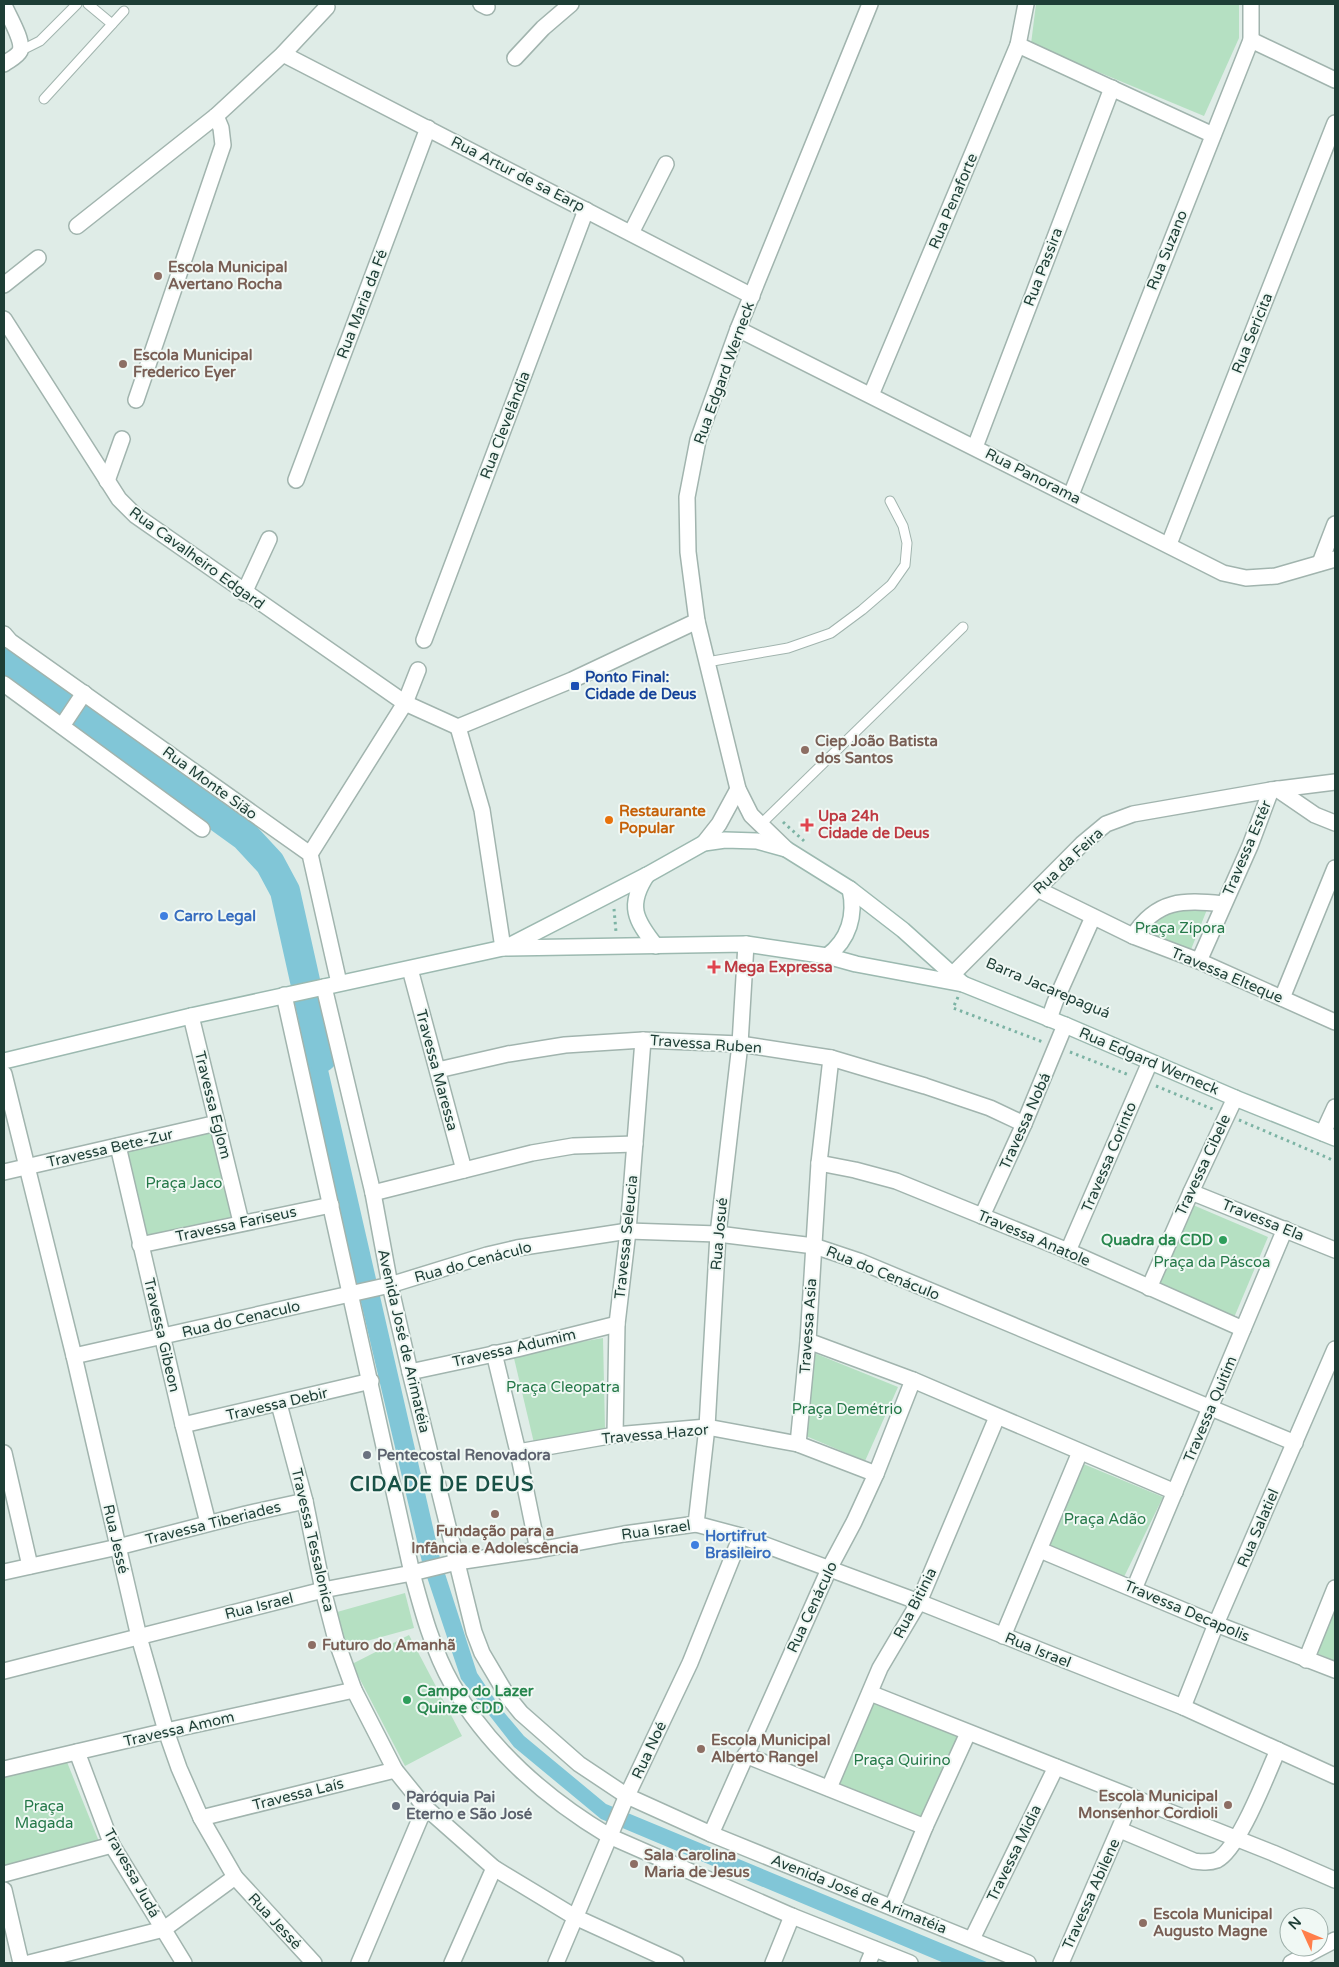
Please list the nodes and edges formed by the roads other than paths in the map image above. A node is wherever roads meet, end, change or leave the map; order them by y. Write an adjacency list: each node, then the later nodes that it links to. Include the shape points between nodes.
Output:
1 (77, 4): 13 (lane, via 40,41)
2 (88, 4): 10 (lane)
3 (571, 4): 15 (street)
4 (870, 4): 30 (street, Rua Edgard Werneck)
5 (1026, 4): 12 (street, Rua Penaforte)
6 (1251, 4): 11 (street, Rua Suzano)
7 (4, 5): 13 (street, via 21,41)
8 (327, 7): 14 (street)
9 (124, 11): 10 (lane)
10 (112, 24): 19 (lane)
11 (1251, 40): 17 (street); 23 (street, Rua Suzano)
12 (1018, 45): 18 (street); 33 (street, Rua Penaforte)
13 (20, 51): 16 (street)
14 (283, 54): 20 (street); 22 (street, Rua Artur de sa Earp)
15 (515, 58)
16 (4, 64)
17 (1335, 80)
18 (1112, 88): 23 (street); 36 (street, Rua Passira)
19 (44, 99)
20 (216, 116): 26 (street); 34 (street, via 223,145)
21 (1335, 123): 43 (street, Rua Sericita)
22 (428, 128): 25 (street, Rua Artur de sa Earp); 37 (street, Rua Maria da Fé)
23 (1213, 134): 39 (street, Rua Suzano)
24 (666, 164): 27 (street)
25 (586, 210): 27 (street, Rua Artur de sa Earp); 50 (street, Rua Clevelândia)
26 (77, 226)
27 (631, 233): 30 (street, Rua Artur de sa Earp)
28 (38, 258): 29 (street)
29 (4, 285)
30 (752, 296): 32 (street, Rua Edgard Werneck)
31 (4, 319): 38 (street, Rua Cavalheiro Edgard)
32 (738, 329): 33 (street, Rua Panorama); 47 (street, Rua Edgard Werneck, via 698,440 687,497 688,552)
33 (871, 395): 36 (street, Rua Panorama)
34 (136, 400)
35 (122, 439): 38 (street)
36 (975, 447): 39 (street, Rua Panorama)
37 (296, 480)
38 (107, 481): 46 (street, Rua Cavalheiro Edgard, via 135,515)
39 (1071, 495): 43 (street, Rua Panorama)
40 (890, 501): 51 (lane, via 903,526 907,543 905,565 891,585 831,633 788,648)
41 (1335, 524): 45 (street)
42 (269, 539): 46 (street)
43 (1168, 544): 45 (street, Rua Panorama, via 1224,573 1246,578 1276,576)
44 (1335, 559): 45 (street, Rua Panorama)
45 (1320, 563)
46 (244, 593): 54 (street, Rua Cavalheiro Edgard)
47 (696, 621): 51 (street, Rua Edgard Werneck); 56 (street, via 572,680)
48 (963, 627): 61 (lane)
49 (4, 634): 55 (street, Rua Monte Sião)
50 (424, 640)
51 (707, 662): 58 (street, Rua Edgard Werneck)
52 (418, 670): 54 (street)
53 (4, 684): 55 (street, Rua Monte Sião)
54 (405, 703): 56 (street, Rua Cavalheiro Edgard); 65 (street)
55 (72, 711): 62 (street, Rua Monte Sião); 65 (street, Rua Monte Sião)
56 (458, 727): 75 (street, via 482,810)
57 (1335, 782): 59 (street, Rua da Feira)
58 (738, 789): 61 (street, Rua Edgard Werneck); 63 (street, via 719,824)
59 (1274, 789): 60 (street); 69 (street, Rua da Feira, via 1133,814 1106,824); 70 (street, Travessa Estér)
60 (1335, 823)
61 (760, 825): 64 (street, Rua Edgard Werneck)
62 (202, 830)
63 (704, 842): 64 (street, via 757,841); 67 (street)
64 (786, 849): 68 (street)
65 (310, 854): 80 (street)
66 (1335, 868): 83 (street)
67 (647, 875): 74 (street, via 638,888 635,906 637,918); 75 (street)
68 (850, 889): 76 (street, via 853,906 849,931 841,944); 79 (street)
69 (1037, 889): 71 (street, Travessa Elteque); 79 (street, Rua da Feira)
70 (1223, 904): 72 (street, via 1191,901 1154,911); 77 (street, Travessa Estér)
71 (1093, 917): 72 (street, Travessa Elteque); 85 (street)
72 (1133, 936): 77 (street, Travessa Elteque)
73 (746, 944): 74 (street); 76 (street); 89 (street, Rua Josué)
74 (656, 946): 75 (street)
75 (503, 948): 78 (street)
76 (827, 956): 79 (street, via 856,964)
77 (1199, 961): 83 (street, Travessa Elteque)
78 (410, 970): 80 (street); 93 (street, Travessa Maressa)
79 (958, 979): 85 (street, Rua Edgard Werneck)
80 (339, 983): 81 (street)
81 (320, 988): 82 (street); 107 (street, Avenida José de Arimatéia)
82 (288, 994): 84 (street); 108 (street)
83 (1282, 998): 86 (street, Travessa Elteque)
84 (191, 1016): 91 (street); 97 (street, Travessa Eglom)
85 (1049, 1019): 87 (street, Rua Edgard Werneck)
86 (1335, 1022)
87 (1064, 1025): 92 (street, Rua Edgard Werneck); 98 (street, Travessa Nobá)
88 (643, 1040): 89 (street, Travessa Ruben); 93 (street, Travessa Ruben, via 565,1045); 100 (street, Travessa Seleucia)
89 (740, 1044): 90 (street, Travessa Ruben); 113 (street, Rua Josué)
90 (831, 1058): 98 (street, Travessa Ruben, via 990,1108); 102 (street, Travessa Asia)
91 (4, 1061)
92 (1150, 1062): 95 (street, Rua Edgard Werneck); 117 (street, Travessa Corinto)
93 (438, 1070): 104 (street, Travessa Maressa)
94 (4, 1074): 103 (street, Rua Jessé)
95 (1234, 1098): 99 (street, Rua Edgard Werneck); 106 (street, Travessa Cibele)
96 (1335, 1107): 99 (street)
97 (217, 1124): 101 (street, Travessa Bete-Zur); 110 (street, Travessa Eglom)
98 (1024, 1124): 109 (street, Travessa Nobá)
99 (1329, 1135)
100 (635, 1144): 104 (street, via 573,1146); 112 (street, Travessa Seleucia)
101 (118, 1146): 103 (street, Travessa Bete-Zur); 114 (street, Travessa Gibeon)
102 (819, 1164): 109 (street, Travessa Anatole, via 896,1181); 115 (street, Travessa Asia)
103 (26, 1167): 105 (street, Travessa Bete-Zur); 127 (street, Rua Jessé)
104 (464, 1170): 107 (street)
105 (4, 1172)
106 (1191, 1192): 111 (street, Travessa Ela); 119 (street, Travessa Cibele)
107 (373, 1193): 118 (street, Avenida José de Arimatéia)
108 (331, 1204): 110 (street, Travessa Fariseus); 120 (street)
109 (982, 1216): 117 (street, Travessa Anatole)
110 (241, 1222): 114 (street, Travessa Fariseus)
111 (1285, 1229): 116 (street, Travessa Ela); 122 (street, Travessa Quitim)
112 (628, 1231): 113 (street, Rua do Cenáculo); 118 (street, Rua do Cenáculo, via 495,1254); 121 (street, Travessa Seleucia)
113 (718, 1234): 115 (street, Rua do Cenáculo); 135 (street, Rua Josué)
114 (140, 1245): 123 (street, Travessa Gibeon)
115 (814, 1246): 124 (street, Travessa Asia); 132 (street, Rua do Cenáculo, via 859,1261)
116 (1335, 1250)
117 (1068, 1251): 119 (street, Travessa Anatole)
118 (387, 1286): 120 (street, Rua do Cenáculo); 128 (street, Avenida José de Arimatéia)
119 (1149, 1288): 122 (street, Travessa Anatole)
120 (354, 1292): 123 (street, Rua do Cenaculo); 130 (street)
121 (617, 1324): 126 (street, Travessa Adumim); 136 (street, Travessa Seleucia)
122 (1243, 1329): 132 (street, Travessa Quitim)
123 (163, 1337): 127 (street, Rua do Cenaculo); 134 (street, Travessa Gibeon)
124 (808, 1341): 129 (street); 138 (street, Travessa Asia)
125 (1335, 1349): 137 (street, Rua Salatiel)
126 (494, 1353): 128 (street, Travessa Adumim); 139 (street)
127 (74, 1356): 148 (street, Rua Jessé)
128 (410, 1372): 151 (street, Avenida José de Arimatéia)
129 (913, 1380): 133 (street); 142 (street, Rua Cenáculo)
130 (370, 1381): 131 (street, Travessa Debir); 155 (street)
131 (280, 1404): 134 (street, Travessa Debir); 144 (street, Travessa Tessalonica)
132 (1211, 1409): 137 (street, Rua do Cenáculo); 143 (street, Travessa Quitim)
133 (997, 1417): 140 (street); 159 (street, Rua Bitinia)
134 (183, 1425): 145 (street, Travessa Gibeon)
135 (707, 1427): 136 (street, Travessa Hazor); 138 (street, Travessa Hazor); 146 (street, Rua Josué)
136 (615, 1435): 139 (street, Travessa Hazor)
137 (1295, 1443): 160 (street, Rua Salatiel)
138 (798, 1444): 142 (street, Travessa Hazor)
139 (518, 1452): 149 (street)
140 (1080, 1452): 143 (street); 150 (street)
141 (5, 1461): 152 (street)
142 (876, 1474): 153 (street, Rua Cenáculo)
143 (1175, 1492): 156 (street, Travessa Quitim)
144 (305, 1501): 145 (street, Travessa Tiberiades); 158 (street, Travessa Tessalonica)
145 (208, 1523): 148 (street, Travessa Tiberiades)
146 (696, 1524): 147 (street, Rua Israel); 149 (street, Rua Israel)
147 (741, 1536): 153 (street, Rua Israel); 180 (street, Rua Noé, via 690,1663)
148 (118, 1547): 152 (street, Travessa Tiberiades); 162 (street, Rua Jessé)
149 (538, 1550): 151 (street, Rua Israel)
150 (1040, 1550): 156 (street, Travessa Decapolis); 161 (street)
151 (454, 1563): 155 (street, Rua Israel); 180 (street, Avenida José de Arimatéia, via 482,1653 508,1697 521,1713 579,1764)
152 (30, 1566): 154 (street, Travessa Tiberiades)
153 (830, 1567): 159 (street, Rua Israel); 173 (street, Rua Cenáculo)
154 (4, 1572)
155 (415, 1572): 158 (street, Rua Israel); 185 (street, via 425,1618 452,1684 484,1730 532,1782 586,1822)
156 (1134, 1588): 160 (street, Travessa Decapolis)
157 (1335, 1588): 163 (street)
158 (322, 1590): 162 (street, Rua Israel); 166 (street, Travessa Tessalonica)
159 (919, 1602): 161 (street, Rua Israel); 167 (street, Rua Bitinia, via 880,1668)
160 (1216, 1624): 163 (street, Travessa Decapolis); 168 (street, Rua Salatiel)
161 (1003, 1636): 168 (street, Rua Israel)
162 (139, 1637): 165 (street, Rua Israel); 169 (street, Rua Jessé)
163 (1306, 1660): 164 (street, Travessa Decapolis)
164 (1335, 1670)
165 (4, 1671)
166 (354, 1690): 169 (street, Travessa Amom); 176 (street, Travessa Tessalonica)
167 (870, 1692): 170 (street); 178 (street, Rua Bitinia)
168 (1183, 1707): 171 (street, Rua Israel)
169 (166, 1731): 172 (street, Travessa Amom); 182 (street, Rua Jessé)
170 (968, 1733): 174 (street); 183 (street)
171 (1278, 1750): 177 (street, Rua Israel); 187 (street)
172 (77, 1752): 175 (street, Travessa Amom); 188 (street, Travessa Judá)
173 (746, 1755): 178 (street); 186 (street, Rua Cenáculo)
174 (1056, 1767): 179 (street); 198 (street, Travessa Midia)
175 (4, 1770)
176 (395, 1770): 181 (street, Travessa Tessalonica); 182 (street, Travessa Laís)
177 (1335, 1776)
178 (829, 1788): 183 (street)
179 (1133, 1797): 184 (street, Travessa Abilene); 187 (street)
180 (626, 1798): 185 (street, Rua Noé); 186 (street, Avenida José de Arimatéia)
181 (425, 1807): 189 (street, Travessa Tessalonica); 206 (street)
182 (200, 1818): 191 (street, Rua Jessé)
183 (925, 1827): 194 (street)
184 (1120, 1830): 187 (street, via 1206,1863 1218,1859); 213 (street, Travessa Abilene)
185 (610, 1834): 195 (street); 196 (street, Rua Noé)
186 (711, 1834): 194 (street, Avenida José de Arimatéia)
187 (1237, 1839): 192 (street)
188 (112, 1844): 190 (street); 197 (street, Travessa Judá)
189 (494, 1868): 196 (street, Travessa Tessalonica); 207 (street)
190 (4, 1874)
191 (235, 1877): 197 (street); 205 (street, Rua Jessé)
192 (1335, 1880)
193 (4, 1890): 202 (street)
194 (892, 1907): 198 (street, Avenida José de Arimatéia)
195 (792, 1916): 200 (street); 209 (street)
196 (575, 1917): 201 (street, Travessa Tessalonica); 208 (street, Rua Noé)
197 (164, 1929): 203 (street); 204 (street, Travessa Judá)
198 (972, 1939): 212 (street, Avenida José de Arimatéia)
199 (1335, 1940): 214 (street)
200 (874, 1948): 210 (street); 211 (street)
201 (667, 1962)
202 (21, 1963)
203 (29, 1963)
204 (184, 1963)
205 (314, 1963)
206 (359, 1963)
207 (452, 1963)
208 (556, 1963)
209 (773, 1963)
210 (868, 1963)
211 (910, 1963)
212 (1028, 1963)
213 (1061, 1963)
214 (1291, 1963)

